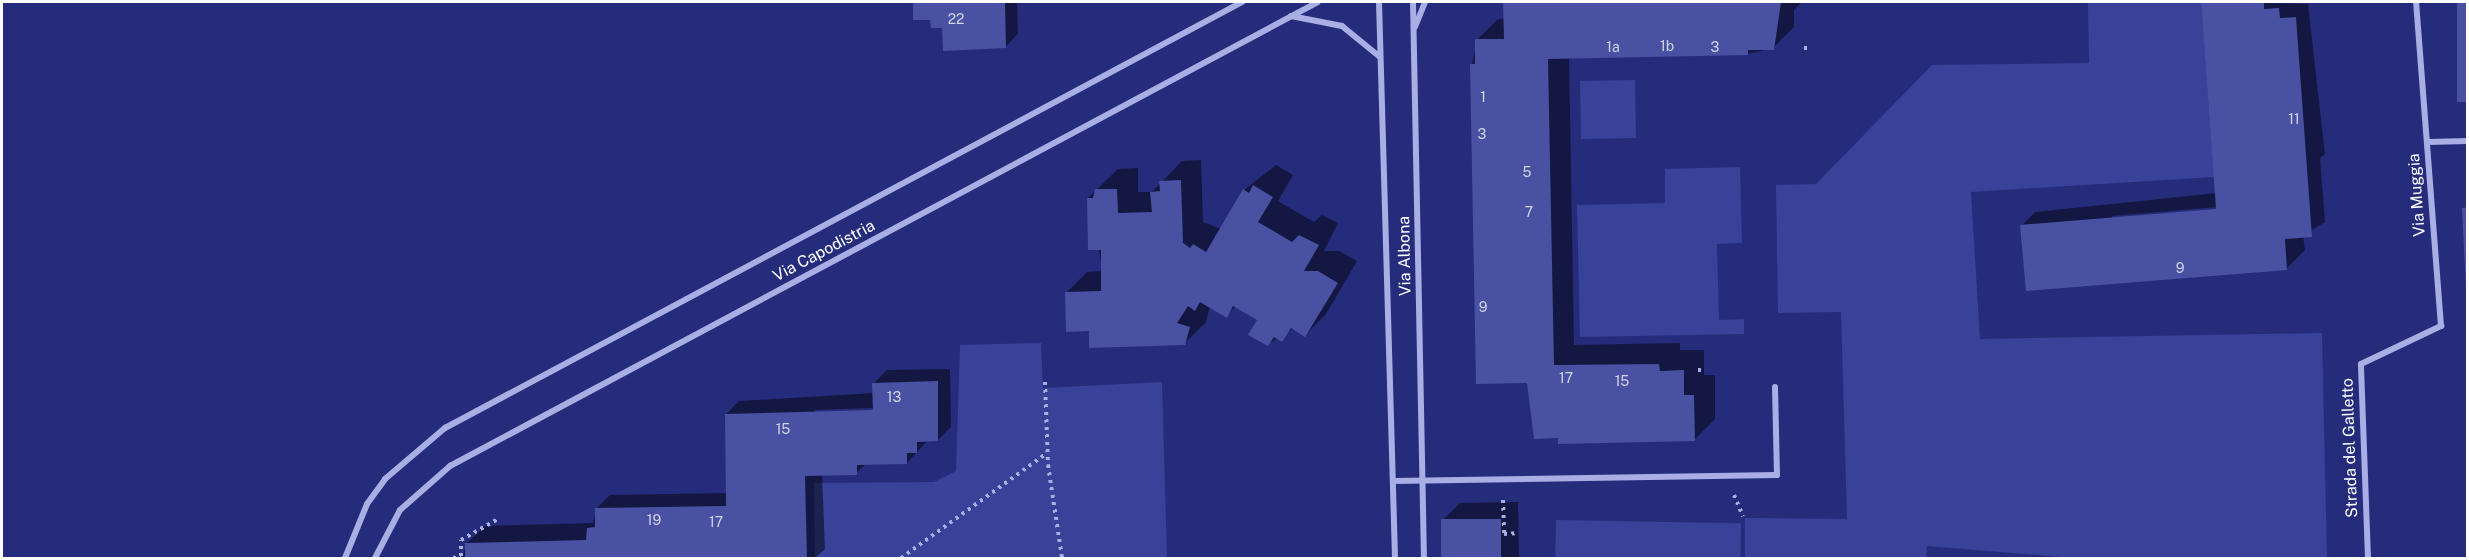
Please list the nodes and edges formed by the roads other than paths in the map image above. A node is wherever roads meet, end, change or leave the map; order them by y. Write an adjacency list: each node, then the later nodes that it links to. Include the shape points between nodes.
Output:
1 (1242, 2): 16 (street, Via Capodistria, via 445,428 384,479 367,504)
2 (1318, 2): 7 (street, Via Capodistria)
3 (1379, 2): 9 (street, Via Albona)
4 (1413, 2): 8 (street, Via Albona)
5 (1425, 2): 8 (street, Via Albona)
6 (2416, 2): 11 (street, Via Muggia)
7 (1290, 16): 9 (street, via 1342,26); 17 (street, Via Capodistria, via 450,466 400,510)
8 (1413, 30): 15 (street, Via Albona)
9 (1380, 57): 14 (street, Via Albona)
10 (2468, 141): 11 (street)
11 (2427, 142): 12 (street, Via Muggia, via 2440,326)
12 (2386, 352): 20 (street, Strada del Galletto, via 2361,364)
13 (1775, 387): 15 (street, via 1777,475)
14 (1394, 481): 15 (street); 18 (street, Via Albona)
15 (1423, 481): 19 (street, Via Albona)
16 (345, 558)
17 (375, 558)
18 (1395, 558)
19 (1424, 558)
20 (2368, 558)

